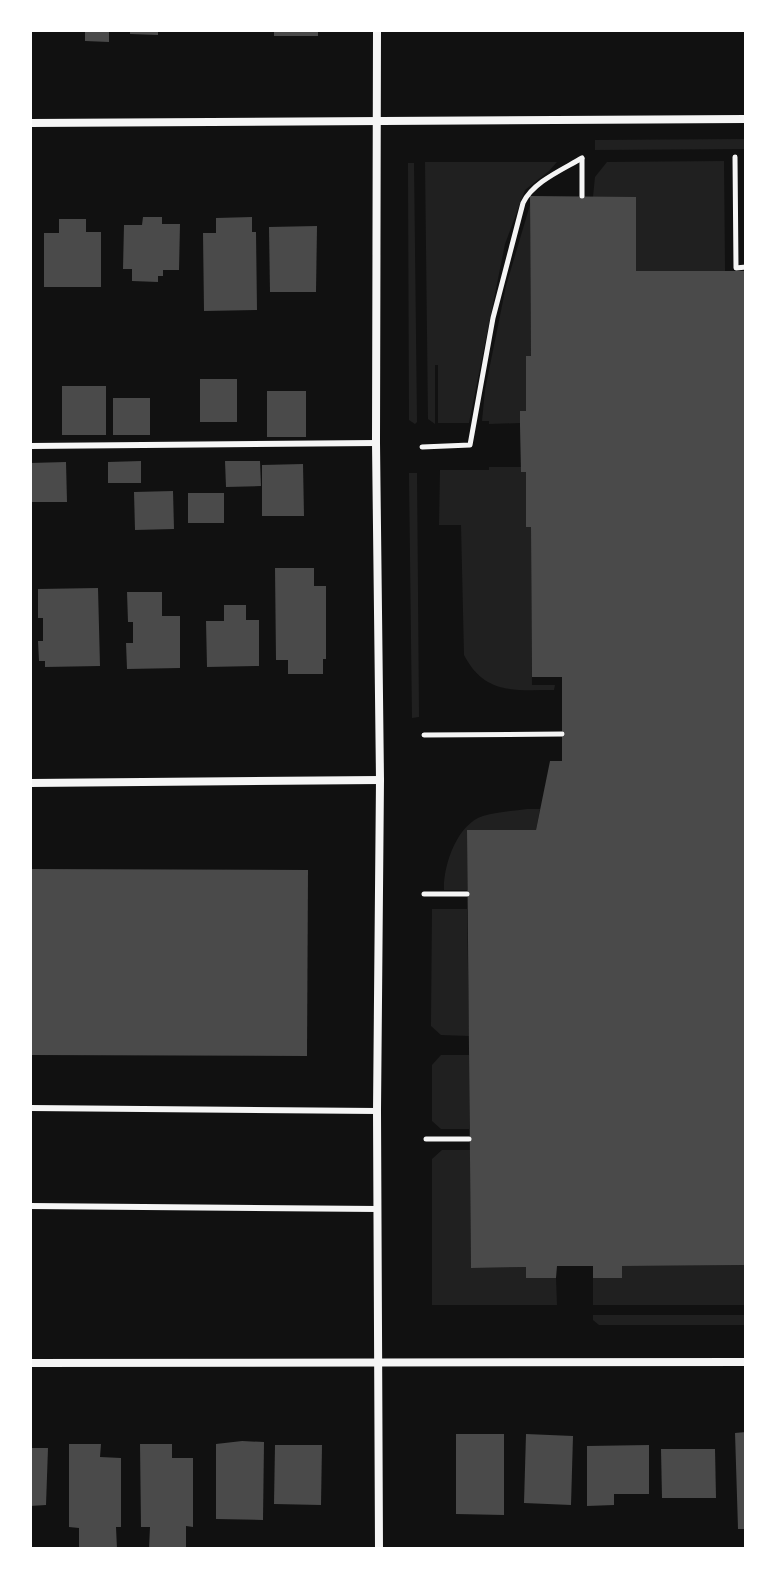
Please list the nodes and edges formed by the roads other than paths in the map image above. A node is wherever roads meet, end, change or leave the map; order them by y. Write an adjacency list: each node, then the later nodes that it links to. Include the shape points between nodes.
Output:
1 (377, 30): 3 (street)
2 (746, 119): 3 (street)
3 (377, 122): 4 (street); 5 (street)
4 (30, 123)
5 (376, 443): 6 (lane); 7 (street)
6 (30, 446)
7 (380, 780): 8 (street); 10 (street)
8 (30, 783)
9 (30, 1108): 10 (lane)
10 (377, 1111): 12 (street)
11 (30, 1206): 12 (lane)
12 (378, 1209): 13 (street)
13 (378, 1362): 14 (street); 15 (street); 16 (street)
14 (746, 1362)
15 (30, 1363)
16 (379, 1549)

